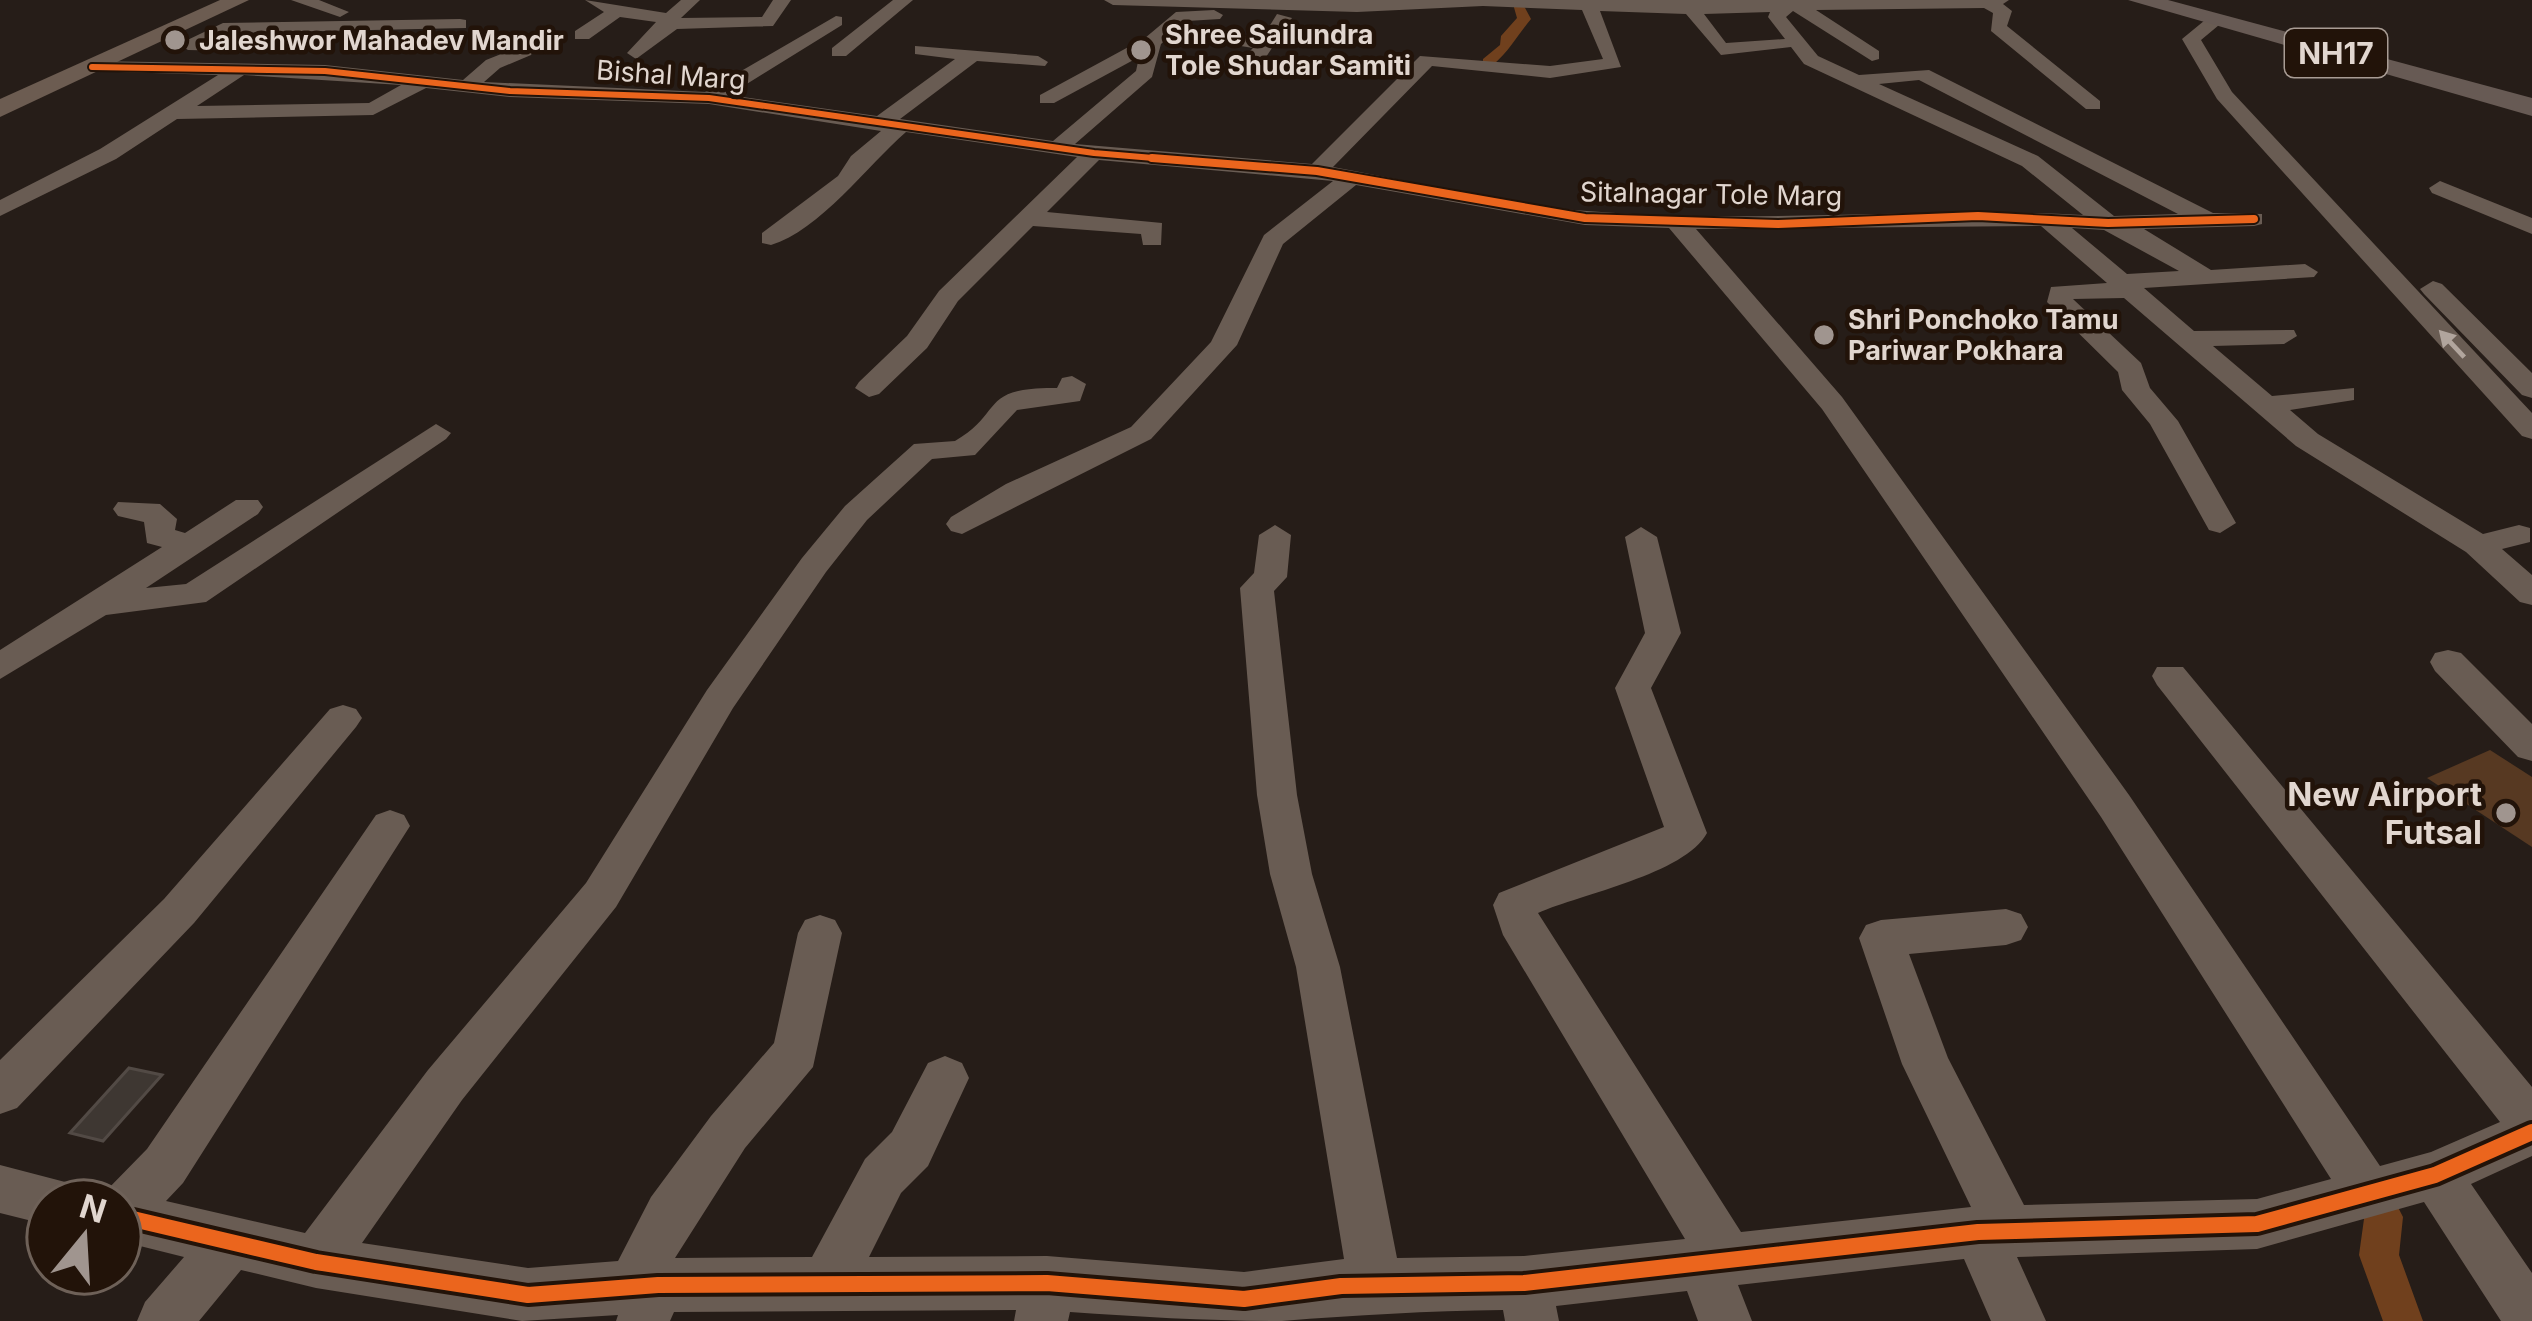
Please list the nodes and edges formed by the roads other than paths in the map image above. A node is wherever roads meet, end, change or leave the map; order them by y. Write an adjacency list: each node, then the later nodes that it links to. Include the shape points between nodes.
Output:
1 (238, 0): 39 (main road)
2 (300, 0): 19 (street)
3 (594, 0): 18 (street)
4 (691, 0): 20 (street)
5 (782, 0): 20 (street, via 767,22)
6 (904, 0): 33 (street)
7 (1113, 0): 9 (street)
8 (2140, 0): 23 (highway, NH17)
9 (1206, 1): 14 (street)
10 (1827, 2): 12 (street); 16 (street)
11 (1737, 3): 16 (street); 17 (street)
12 (1996, 3): 50 (street, via 2003,11 1997,27)
13 (1642, 4): 15 (street); 17 (street)
14 (1294, 7): 15 (street); 26 (street, via 1184,15); 27 (street)
15 (1589, 7): 38 (street, via 1614,63 1568,72)
16 (1789, 7): 30 (street, via 1778,17); 36 (street)
17 (1691, 9): 30 (street, via 1721,49)
18 (617, 10): 20 (street); 24 (street)
19 (340, 12)
20 (671, 21): 34 (street)
21 (368, 22): 41 (street, via 467,18 223,28 188,44 305,48)
22 (836, 22): 47 (street)
23 (2210, 23): 51 (highway, NH17); 76 (street, via 2250,98); 79 (street, one-way to 23, via 2239,113 2194,49 2191,39)
24 (582, 35)
25 (1207, 39): 27 (street)
26 (1152, 42): 48 (street); 54 (street, via 1144,73)
27 (1268, 44): 43 (street)
28 (357, 45): 42 (street)
29 (1516, 45): 38 (street)
30 (1793, 49): 45 (street)
31 (922, 50): 35 (street)
32 (524, 52): 46 (street)
33 (838, 52)
34 (636, 53)
35 (973, 55): 37 (street); 53 (street)
36 (1872, 55)
37 (1038, 62)
38 (1492, 64): 56 (street, via 1427,60)
39 (92, 67): 40 (street, Bishal Marg); 49 (main road)
40 (241, 69): 41 (street, Bishal Marg); 52 (street)
41 (272, 70): 42 (street, Bishal Marg)
42 (325, 71): 44 (street, Bishal Marg)
43 (1247, 71)
44 (429, 78): 46 (street, Bishal Marg); 52 (street, via 373,109)
45 (1857, 81): 63 (street, via 1922,74); 65 (street, via 2030,161)
46 (467, 86): 47 (street, Bishal Marg)
47 (709, 98): 53 (street, Bishal Marg)
48 (1047, 99)
49 (7, 100)
50 (2093, 106)
51 (2532, 107)
52 (168, 114): 59 (street)
53 (887, 127): 54 (street, Bishal Marg); 67 (street, via 846,181)
54 (1058, 147): 55 (street, Bishal Marg)
55 (1094, 152): 56 (street, Bishal Marg); 60 (street)
56 (1317, 171): 57 (street, Sitalnagar Tole Marg)
57 (1349, 179): 64 (street, Sitalnagar Tole Marg, via 1585,218); 84 (street, via 1274,240 1223,345 1142,433)
58 (2440, 188): 66 (street)
59 (0, 209)
60 (1027, 218): 68 (street, via 1154,228); 75 (street)
61 (2254, 219): 63 (street, Sitalnagar Tole Marg)
62 (2049, 221): 64 (street, Sitalnagar Tole Marg); 65 (street, Sitalnagar Tole Marg); 71 (street)
63 (2210, 221): 65 (street, Sitalnagar Tole Marg)
64 (1678, 223): 105 (street, via 1832,403 2115,806)
65 (2108, 223): 70 (street)
66 (2532, 227)
67 (771, 238)
68 (1152, 240)
69 (2305, 272): 70 (street)
70 (2205, 277): 71 (street)
71 (2125, 286): 73 (street); 83 (street, via 2060,292 2060,302 2131,369 2136,390 2164,421)
72 (2284, 336): 73 (street)
73 (2185, 339): 78 (street)
74 (1072, 384): 110 (street, via 1070,394 1011,403 970,448 925,450 856,513 720,699 601,895 433,1101)
75 (869, 388)
76 (2532, 389)
77 (2344, 394): 78 (street)
78 (2267, 405): 89 (street, via 2356,475)
79 (2532, 430)
80 (436, 433): 91 (street, via 194,594)
81 (248, 507): 88 (street)
82 (129, 509): 88 (street, via 160,519 158,536)
83 (2220, 523)
84 (962, 524)
85 (2519, 535): 89 (street)
86 (1274, 536): 112 (street, via 1270,577 1257,588 1277,795 1318,967)
87 (1640, 537): 109 (street, via 1663,633 1633,688 1688,833 1664,850 1514,904)
88 (190, 544): 91 (street)
89 (2478, 545): 90 (street)
90 (2532, 594)
91 (99, 604): 93 (street)
92 (2448, 662): 96 (street)
93 (0, 667)
94 (2170, 676): 102 (street)
95 (343, 718): 101 (street, via 179,910)
96 (2532, 747)
97 (390, 826): 104 (street)
98 (2006, 927): 107 (street, via 1881,938)
99 (820, 933): 113 (street, via 796,1052 669,1214)
100 (945, 1078): 111 (street)
101 (0, 1092)
102 (2532, 1128): 103 (street)
103 (2435, 1175): 105 (street); 118 (street)
104 (144, 1188)
105 (2368, 1193): 107 (street, via 2257,1224)
106 (144, 1220): 108 (street)
107 (1994, 1232): 109 (street); 121 (street)
108 (231, 1242): 110 (street); 119 (street)
109 (1714, 1260): 115 (street); 120 (street)
110 (316, 1262): 116 (street)
111 (827, 1283): 113 (street); 114 (street)
112 (1375, 1285): 115 (street); 117 (street)
113 (645, 1297): 116 (street)
114 (1044, 1302): 117 (street)
115 (1528, 1302)
116 (518, 1308)
117 (1245, 1310)
118 (2532, 1320)
119 (164, 1321)
120 (1725, 1321)
121 (2019, 1321)

